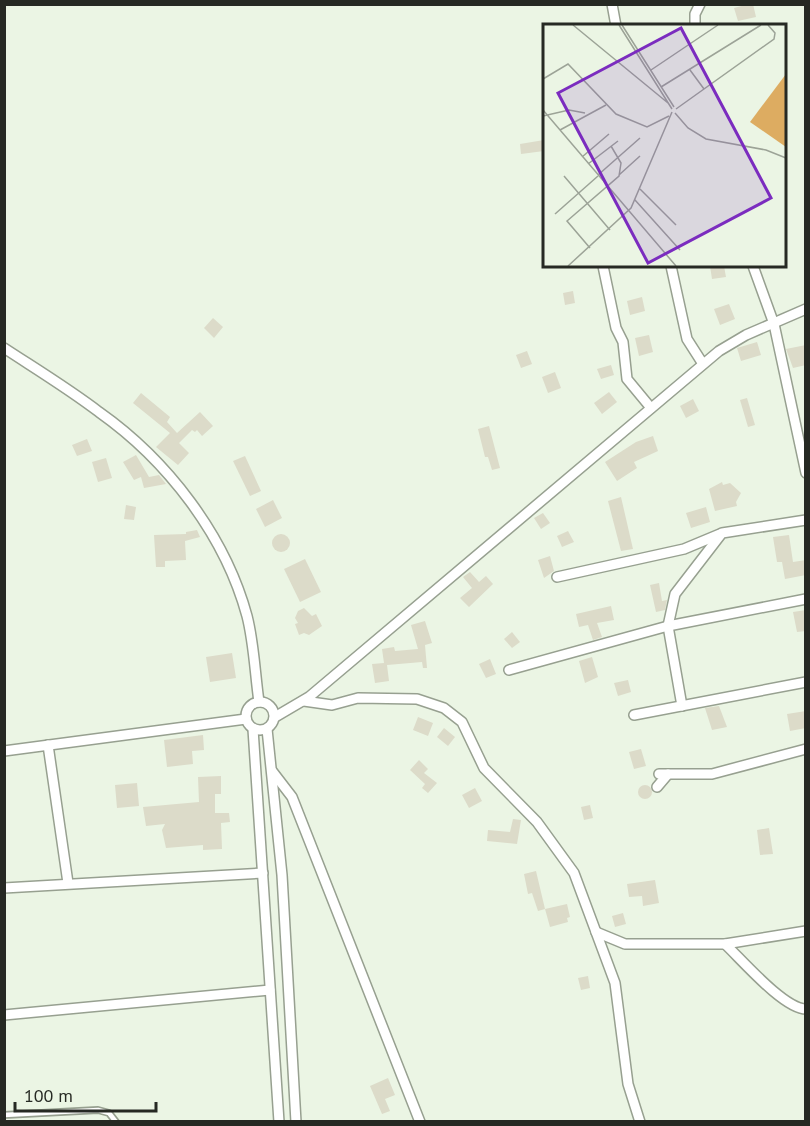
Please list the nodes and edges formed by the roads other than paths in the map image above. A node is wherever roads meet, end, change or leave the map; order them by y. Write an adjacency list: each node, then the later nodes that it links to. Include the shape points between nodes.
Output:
1 (612, 4): 3 (street)
2 (700, 4): 4 (street)
3 (616, 24)
4 (695, 24)
5 (603, 267): 12 (street, via 616,328 623,342 627,379)
6 (671, 267): 11 (street, via 687,339)
7 (753, 267): 9 (street)
8 (806, 309): 9 (street)
9 (774, 324): 11 (street, via 746,335); 13 (street)
10 (4, 348): 22 (street, via 124,431 177,484 195,508 225,562 247,616)
11 (703, 364): 12 (street)
12 (651, 408): 21 (street)
13 (806, 473)
14 (806, 520): 15 (street)
15 (722, 533): 16 (street, via 684,549); 18 (street, via 675,594)
16 (557, 577)
17 (806, 599): 18 (street)
18 (668, 626): 19 (street); 23 (street)
19 (509, 670)
20 (806, 682): 23 (street)
21 (304, 701): 25 (street); 38 (street, via 332,705 358,698 417,699 453,714 470,735 484,768 537,822 565,858)
22 (259, 702): 25 (street, via 272,708); 26 (street, via 249,708)
23 (682, 706): 24 (street)
24 (634, 715)
25 (275, 717): 28 (street)
26 (246, 719): 27 (street); 29 (street)
27 (253, 729): 28 (street); 34 (street)
28 (267, 729): 32 (street)
29 (48, 745): 31 (street); 35 (street)
30 (806, 749): 33 (street, via 712,774 664,774)
31 (4, 751)
32 (272, 771): 46 (street); 47 (street, via 292,797)
33 (657, 787)
34 (263, 873): 35 (street); 40 (street)
35 (68, 883): 36 (street)
36 (4, 888)
37 (806, 931): 39 (street)
38 (596, 932): 39 (street, via 626,944); 48 (street, via 617,988 628,1083)
39 (725, 944): 41 (street, via 784,999 796,1008)
40 (270, 990): 42 (street); 45 (street)
41 (806, 1009)
42 (4, 1015)
43 (4, 1115): 44 (lane, via 98,1110 109,1113)
44 (116, 1122)
45 (279, 1122)
46 (296, 1122)
47 (420, 1122)
48 (640, 1122)

